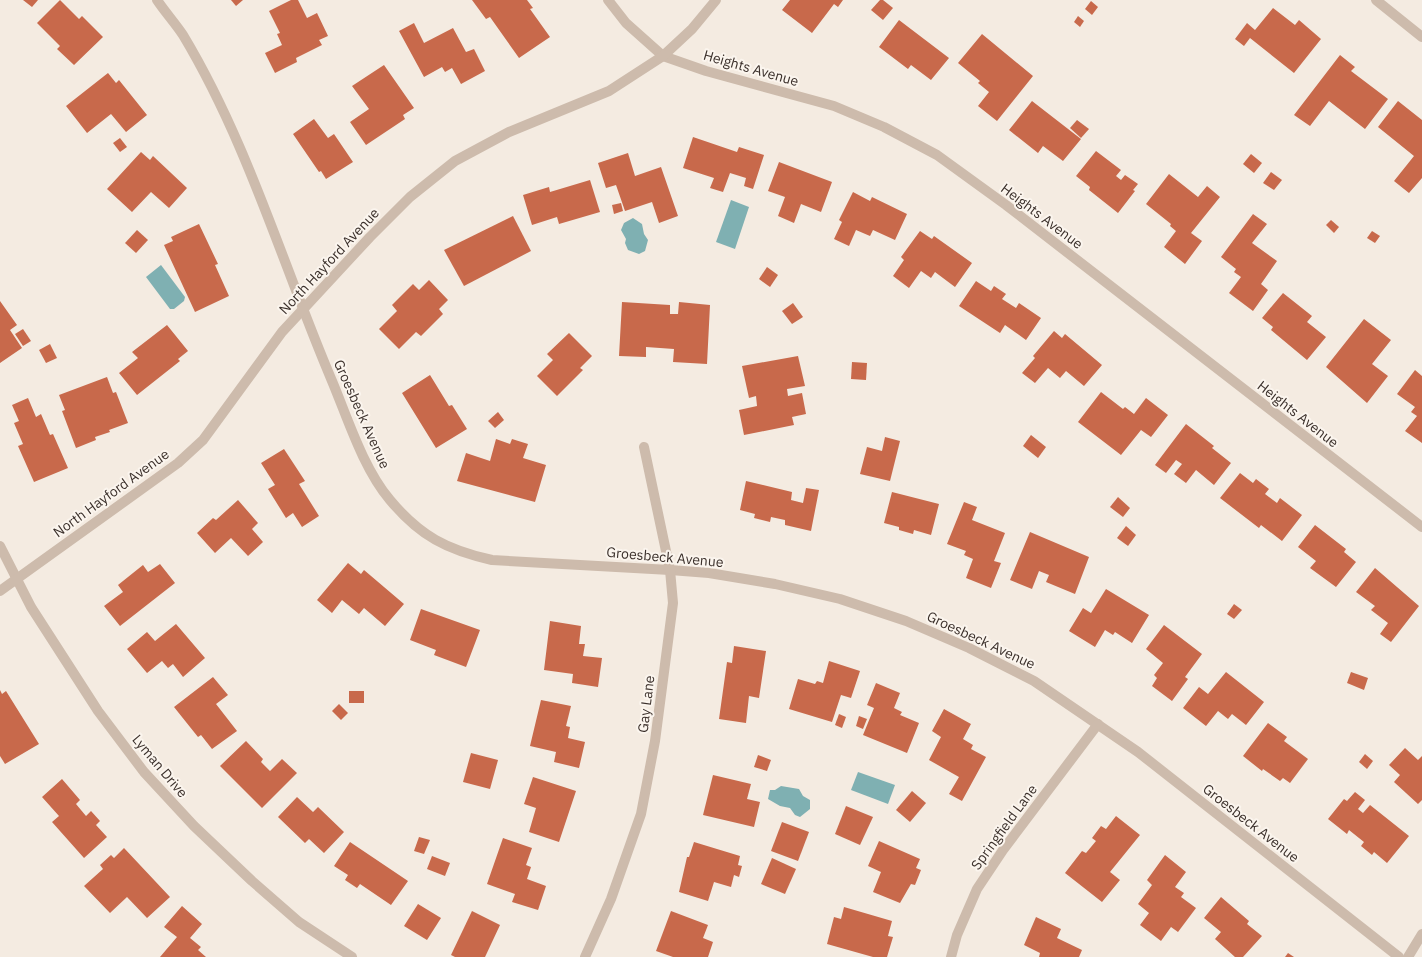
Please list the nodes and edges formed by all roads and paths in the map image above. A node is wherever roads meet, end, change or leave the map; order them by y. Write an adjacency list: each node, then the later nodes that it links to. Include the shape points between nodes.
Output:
1 (157, 0): 7 (street, Groesbeck Avenue, via 182,34 219,100 292,276)
2 (608, 0): 6 (street, Heights Avenue, via 626,23)
3 (716, 0): 6 (street, North Hayford Avenue, via 692,29)
4 (1376, 0): 5 (street)
5 (1422, 37)
6 (664, 56): 7 (street, North Hayford Avenue, via 609,91 509,132 455,161 410,197); 9 (street, Heights Avenue, via 706,71 834,106 884,127 937,155 1006,205)
7 (303, 309): 11 (street, Groesbeck Avenue, via 370,471 394,504 413,524 440,544 492,560); 12 (street, North Hayford Avenue, via 263,357 203,440 178,463)
8 (644, 447): 11 (street, Gay Lane)
9 (1422, 527)
10 (0, 546): 12 (street, Lyman Drive)
11 (670, 570): 14 (street, Groesbeck Avenue, via 709,573 775,584 840,599 906,621 969,648 1034,681); 17 (street, Gay Lane, via 673,603 655,741 641,814 611,898)
12 (17, 578): 13 (street, North Hayford Avenue); 16 (street, Lyman Drive, via 31,607 98,711 144,772 194,826 252,881 299,922)
13 (0, 591)
14 (1098, 724): 18 (street, Springfield Lane, via 1003,850 977,889 957,935); 19 (street, Groesbeck Avenue, via 1138,752)
15 (1422, 934): 20 (street)
16 (352, 957)
17 (585, 957)
18 (951, 957)
19 (1399, 957)
20 (1408, 957)

